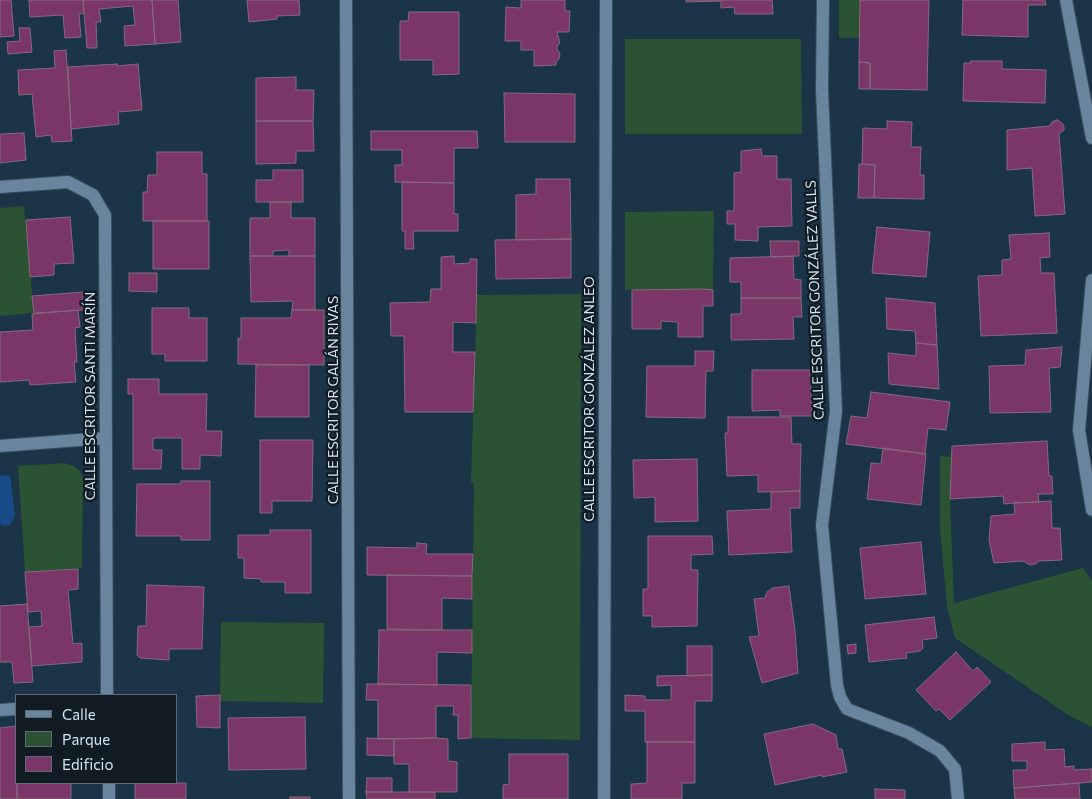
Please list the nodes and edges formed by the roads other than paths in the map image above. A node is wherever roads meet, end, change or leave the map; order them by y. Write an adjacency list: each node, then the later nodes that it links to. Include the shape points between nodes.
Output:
1 (346, 0): 16 (street, CALLE ESCRITOR GALÁN RIVAS)
2 (606, 0): 17 (street, CALLE ESCRITOR GONZÁLEZ ANLEO)
3 (823, 0): 18 (street, CALLE ESCRITOR GONZÁLEZ VALLS, via 822,90 836,411 822,525 837,685 847,709 909,733 940,750 955,769)
4 (1066, 0): 5 (street)
5 (1092, 138)
6 (0, 187): 8 (street, CALLE ESCRITOR SANTI MARÍN, via 68,182 93,194 105,215)
7 (1092, 280): 10 (street, via 1079,430)
8 (105, 438): 9 (street); 11 (street, CALLE ESCRITOR SANTI MARÍN)
9 (0, 446)
10 (1092, 510)
11 (108, 694)
12 (15, 708): 13 (street)
13 (0, 710)
14 (109, 784): 15 (street)
15 (109, 799)
16 (349, 799)
17 (604, 799)
18 (958, 799)

